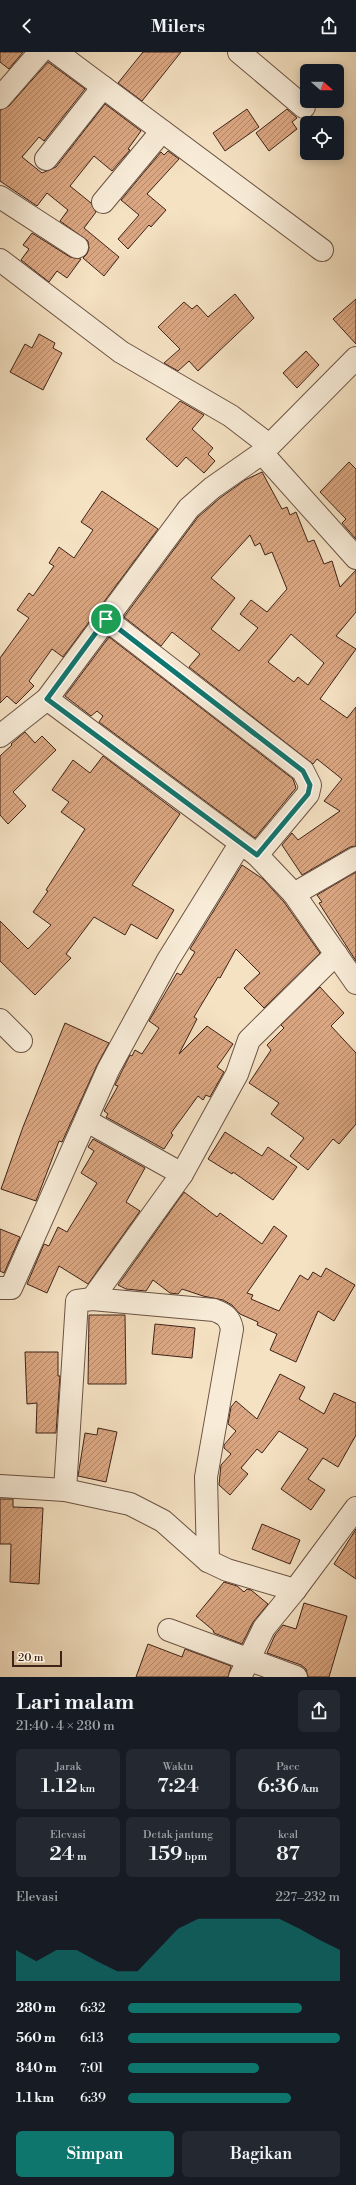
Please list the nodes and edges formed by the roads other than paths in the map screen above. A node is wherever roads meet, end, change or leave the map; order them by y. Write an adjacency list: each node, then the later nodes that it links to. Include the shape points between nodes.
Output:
1 (40, 52): 4 (street)
2 (56, 52): 5 (street)
3 (238, 52): 7 (street)
4 (7, 76): 6 (street)
5 (103, 87): 8 (street); 9 (street)
6 (0, 98)
7 (300, 104)
8 (162, 131): 11 (street); 13 (street)
9 (46, 159)
10 (0, 197): 12 (street)
11 (103, 202)
12 (77, 247)
13 (322, 250)
14 (0, 260): 16 (street, via 121,352 225,412)
15 (356, 358): 16 (street)
16 (265, 449): 17 (street); 18 (street, via 189,508)
17 (356, 558)
18 (106, 619): 19 (street); 21 (street, via 303,771 310,785 308,794)
19 (47, 699): 20 (street); 21 (street)
20 (0, 736)
21 (248, 849): 23 (street); 28 (street, via 168,960 108,1070)
22 (356, 858): 23 (street)
23 (294, 894): 24 (street)
24 (336, 954): 25 (street); 29 (street, via 249,1040 237,1074)
25 (356, 984)
26 (0, 1020): 27 (street)
27 (21, 1041)
28 (87, 1121): 29 (street); 30 (street, via 11,1288)
29 (182, 1174): 31 (street)
30 (0, 1288)
31 (92, 1299): 33 (street, via 77,1301); 35 (street, via 214,1310 224,1313 231,1320 232,1330 206,1477)
32 (0, 1486): 33 (street)
33 (65, 1490): 35 (street, via 130,1504 164,1521)
34 (356, 1508): 36 (street)
35 (208, 1562): 36 (street)
36 (295, 1590): 38 (street, via 264,1628)
37 (169, 1630): 38 (street)
38 (245, 1668): 39 (street)
39 (296, 1677)

